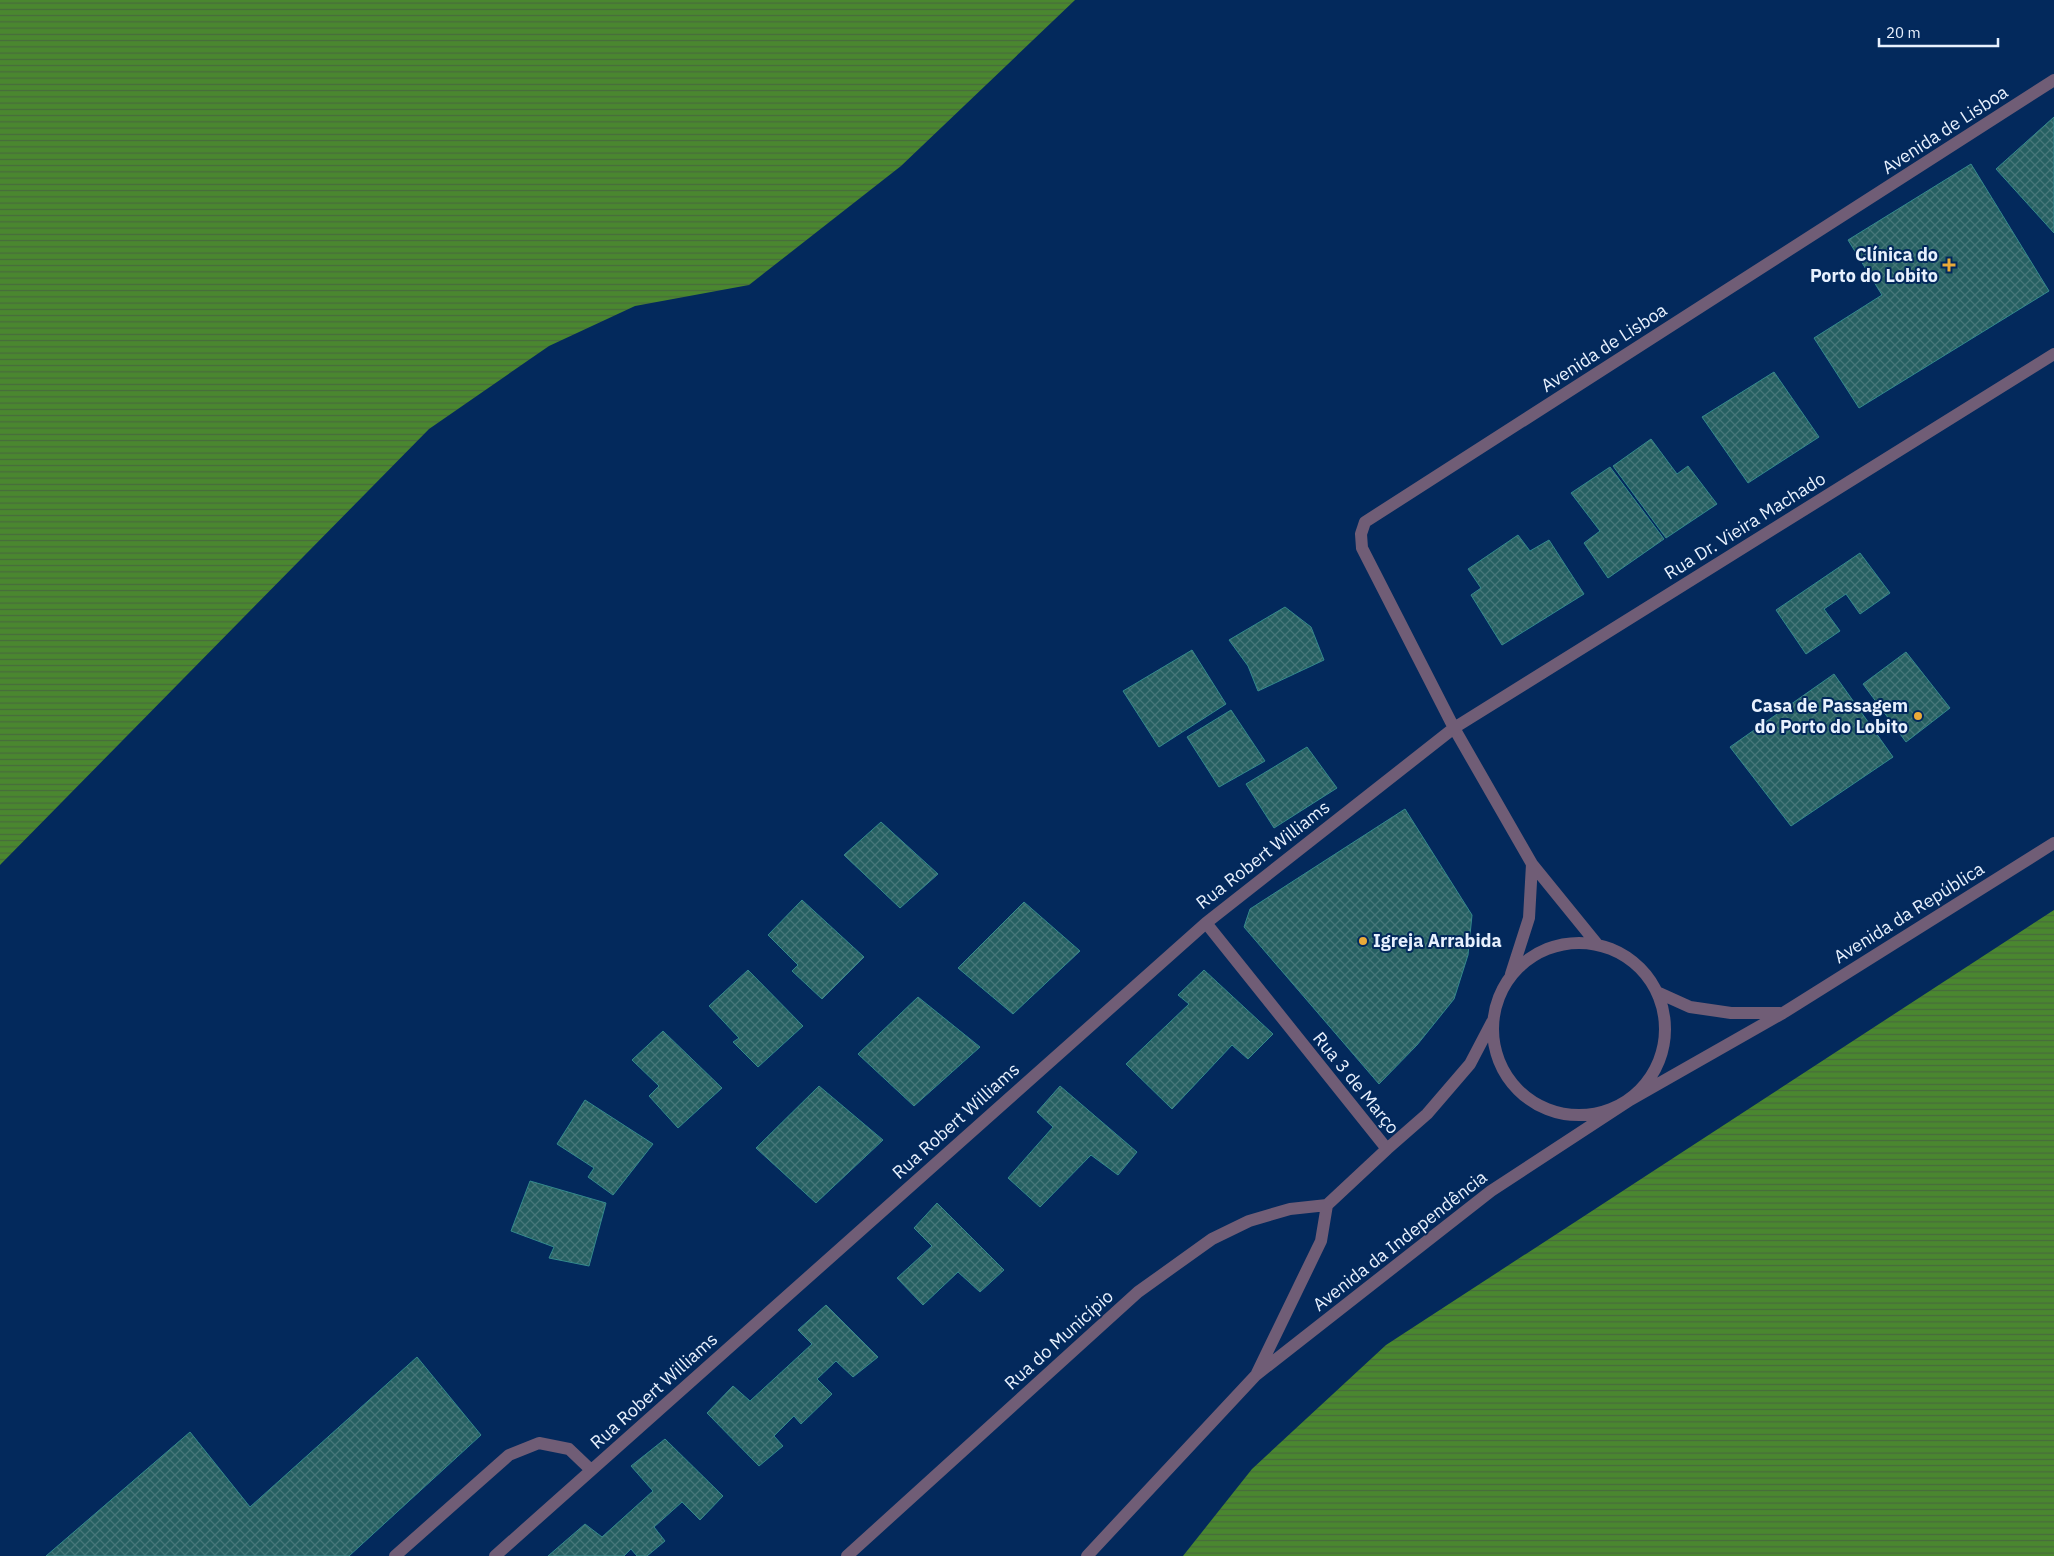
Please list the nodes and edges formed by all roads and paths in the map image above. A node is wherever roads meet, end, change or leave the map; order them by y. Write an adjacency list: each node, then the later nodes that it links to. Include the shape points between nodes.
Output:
1 (2054, 80): 3 (street, Avenida de Lisboa, via 1365,522 1361,534 1362,548)
2 (2054, 354): 3 (street, Rua Dr. Vieira Machado)
3 (1454, 728): 5 (street); 6 (street, Rua Robert Williams)
4 (2054, 843): 10 (street, Avenida da República)
5 (1532, 864): 7 (street); 8 (street, via 1528,918)
6 (1206, 923): 13 (street, Rua 3 de Março); 16 (street, Rua Robert Williams)
7 (1597, 944): 8 (street, via 1573,942 1549,947 1528,958); 9 (street, via 1623,953 1644,970)
8 (1510, 976): 11 (street, via 1498,997)
9 (1659, 993): 10 (street, via 1690,1007 1731,1012); 12 (street, via 1667,1022 1664,1052 1650,1079)
10 (1783, 1012): 12 (street, Avenida da Independência)
11 (1492, 1022): 12 (street, via 1495,1050 1506,1075 1524,1096 1540,1106 1576,1115 1603,1112); 13 (street, via 1470,1064 1427,1114)
12 (1630, 1100): 15 (street, Avenida da Independência, via 1491,1191)
13 (1387, 1149): 14 (street, Rua 3 de Março)
14 (1327, 1205): 15 (street, via 1321,1241); 19 (street, Rua do Município, via 1290,1209 1249,1221 1212,1240 1138,1292)
15 (1256, 1375): 20 (street, Avenida da Independência)
16 (591, 1470): 17 (street, via 569,1449 539,1443 509,1455); 18 (street, Rua Robert Williams)
17 (395, 1556)
18 (495, 1556)
19 (847, 1556)
20 (1087, 1556)

